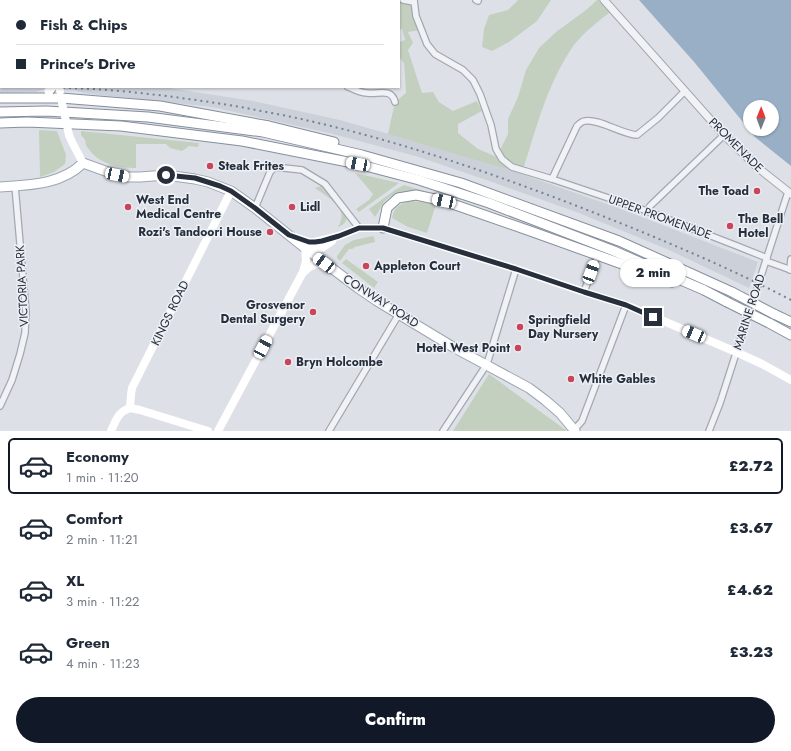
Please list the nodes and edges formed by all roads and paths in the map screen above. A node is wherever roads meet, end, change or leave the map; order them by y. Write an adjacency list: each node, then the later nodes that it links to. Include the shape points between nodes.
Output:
1 (403, 0): 3 (street)
2 (604, 0): 5 (street, PROMENADE)
3 (414, 1): 14 (street, UPPER PROMENADE, via 416,16 427,44 435,54 464,70 473,80 502,159 512,168)
4 (351, 88): 9 (street, via 366,94 389,93 394,96)
5 (685, 91): 12 (street, PROMENADE); 14 (street, via 637,135 592,121 583,121 577,126)
6 (57, 93): 7 (main road); 7 (main road); 13 (main road, bridge, via 69,135); 15 (main road, via 160,106 269,126 361,150)
7 (28, 97): 8 (main road)
8 (0, 98)
9 (395, 102)
10 (0, 112): 15 (main road, via 148,117 263,132 362,155)
11 (0, 123): 34 (main road, via 121,126 242,140 358,164 419,180 489,203 614,251)
12 (724, 134): 19 (street, PROMENADE, via 757,167); 21 (street, via 650,206)
13 (83, 163): 16 (main road, via 58,179); 18 (main road, CONWAY ROAD, via 126,177 166,175 195,178)
14 (552, 179): 21 (street, UPPER PROMENADE)
15 (461, 183): 38 (main road, bridge, via 619,241 732,292)
16 (15, 186): 17 (main road); 43 (street, VICTORIA PARK, via 26,312 25,333 12,380)
17 (0, 187)
18 (231, 191): 20 (main road, CONWAY ROAD); 44 (main road, KINGS ROAD, via 132,388)
19 (789, 193): 27 (street, MARINE ROAD)
20 (255, 208): 22 (street, via 270,172 275,167 302,170 325,184); 24 (main road, CONWAY ROAD)
21 (647, 212): 27 (street, UPPER PROMENADE, via 737,246)
22 (359, 228): 23 (main road); 25 (main road)
23 (383, 228): 31 (main road); 34 (main road, via 387,208 398,198 416,195 444,201 669,281)
24 (289, 235): 25 (main road, via 309,242); 26 (main road, CONWAY ROAD)
25 (339, 236): 26 (main road, via 320,249)
26 (305, 248): 30 (main road, CONWAY ROAD); 33 (main road, via 306,261)
27 (766, 260): 32 (street, UPPER PROMENADE); 40 (street, MARINE ROAD)
28 (791, 260): 32 (street)
29 (595, 262): 35 (street)
30 (324, 263): 33 (main road, via 309,266); 37 (main road, CONWAY ROAD)
31 (516, 269): 35 (main road); 41 (street)
32 (790, 270)
33 (303, 272): 48 (main road)
34 (704, 290): 39 (main road, bridge)
35 (584, 292): 36 (main road)
36 (626, 305): 40 (main road); 45 (street, via 582,421)
37 (399, 314): 41 (main road, CONWAY ROAD, via 453,347); 49 (street)
38 (791, 322)
39 (791, 335)
40 (736, 352): 42 (main road); 51 (street, MARINE ROAD)
41 (487, 364): 45 (main road, CONWAY ROAD, via 529,388 560,413); 50 (street)
42 (791, 380)
43 (0, 406)
44 (130, 408): 46 (main road, via 119,416); 47 (main road)
45 (575, 430)
46 (111, 431)
47 (208, 431)
48 (218, 431)
49 (328, 431)
50 (444, 431)
51 (709, 431)

